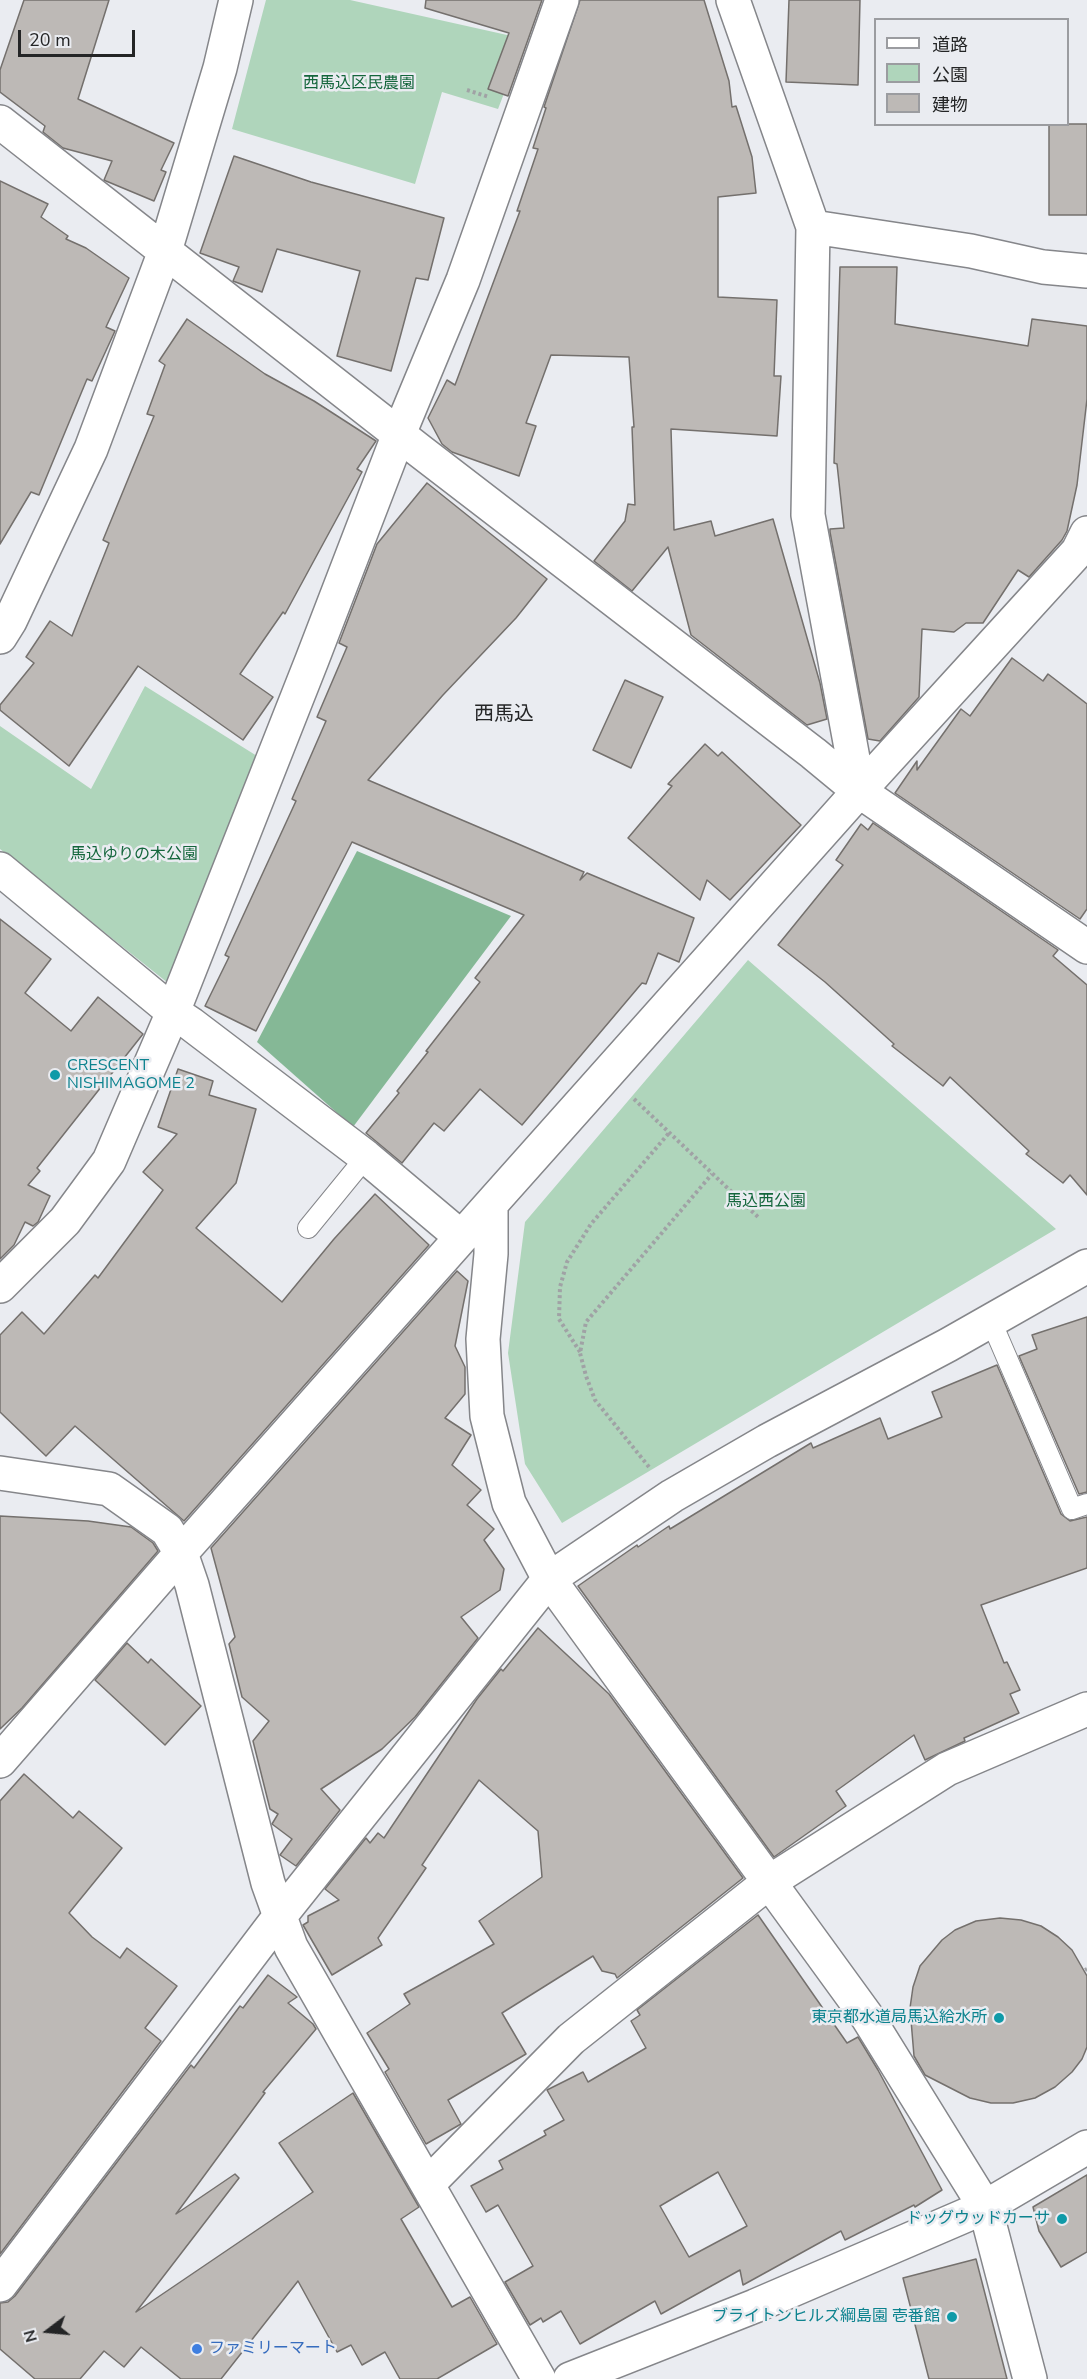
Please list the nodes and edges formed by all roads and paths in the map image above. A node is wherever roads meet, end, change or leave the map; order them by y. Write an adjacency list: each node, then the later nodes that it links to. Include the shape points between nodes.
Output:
1 (236, 0): 6 (street, via 220,68)
2 (562, 0): 8 (street, via 463,280)
3 (733, 0): 5 (street)
4 (0, 122): 6 (street)
5 (813, 226): 7 (street, via 971,251 1043,267); 11 (street, via 808,515)
6 (165, 251): 8 (street); 10 (street, via 91,449)
7 (1087, 271)
8 (399, 434): 11 (street); 14 (street)
9 (1087, 532): 11 (street, via 1078,551)
10 (0, 637)
11 (858, 791): 13 (street); 19 (street)
12 (0, 869): 14 (street)
13 (1087, 947)
14 (172, 1012): 17 (street); 24 (street, via 108,1161 65,1221)
15 (633, 1098): 16 (path)
16 (669, 1133): 18 (path); 26 (path, via 591,1224 567,1262 560,1287 559,1319)
17 (366, 1157): 21 (lane); 22 (street)
18 (712, 1174): 20 (path); 26 (path, via 586,1322)
19 (491, 1204): 22 (street); 31 (street, via 483,1339 487,1416 509,1503)
20 (758, 1217)
21 (308, 1228)
22 (461, 1237): 30 (street)
23 (1087, 1266): 25 (street)
24 (0, 1286)
25 (991, 1321): 28 (street); 29 (lane, via 1072,1509)
26 (580, 1353): 28 (path, via 595,1400)
27 (0, 1473): 30 (street, via 109,1489 167,1530)
28 (672, 1496): 31 (street)
29 (1087, 1504)
30 (181, 1553): 33 (street); 35 (street)
31 (549, 1579): 34 (street); 35 (street)
32 (1087, 1709): 34 (street, via 947,1769)
33 (0, 1761)
34 (768, 1882): 37 (street, via 571,2039); 38 (street, via 868,2018)
35 (280, 1916): 37 (street, via 291,1947); 39 (street)
36 (1087, 2147): 38 (street)
37 (428, 2184): 40 (street)
38 (985, 2207): 41 (street, via 755,2306); 42 (street)
39 (0, 2285)
40 (539, 2379)
41 (570, 2379)
42 (1030, 2379)

